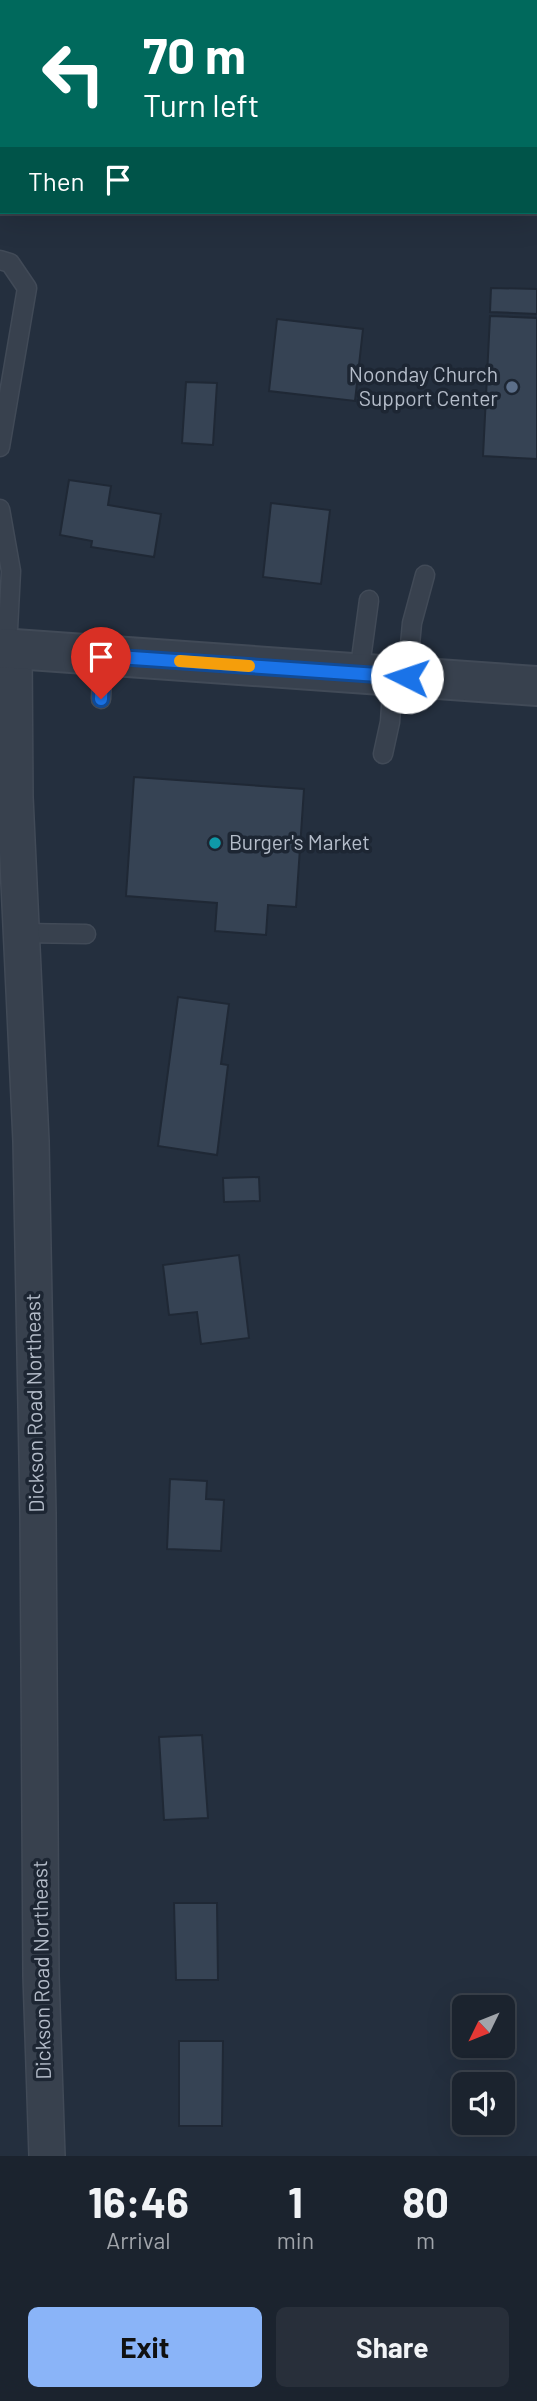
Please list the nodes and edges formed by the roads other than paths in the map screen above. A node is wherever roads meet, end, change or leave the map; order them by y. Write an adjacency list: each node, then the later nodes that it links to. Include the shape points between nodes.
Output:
1 (0, 260): 2 (lane, via 10,263 27,288)
2 (0, 447)
3 (0, 509): 6 (lane, via 10,570)
4 (425, 575): 8 (lane, via 412,623)
5 (369, 600): 8 (lane)
6 (7, 649): 7 (street); 12 (street, Dickson Road Northeast)
7 (103, 656): 8 (street); 10 (lane)
8 (386, 675): 9 (street); 11 (lane, via 390,722)
9 (537, 686)
10 (101, 699)
11 (383, 754)
12 (21, 933): 13 (lane); 14 (street, Dickson Road Northeast, via 31,1141)
13 (86, 934)
14 (47, 2156)

